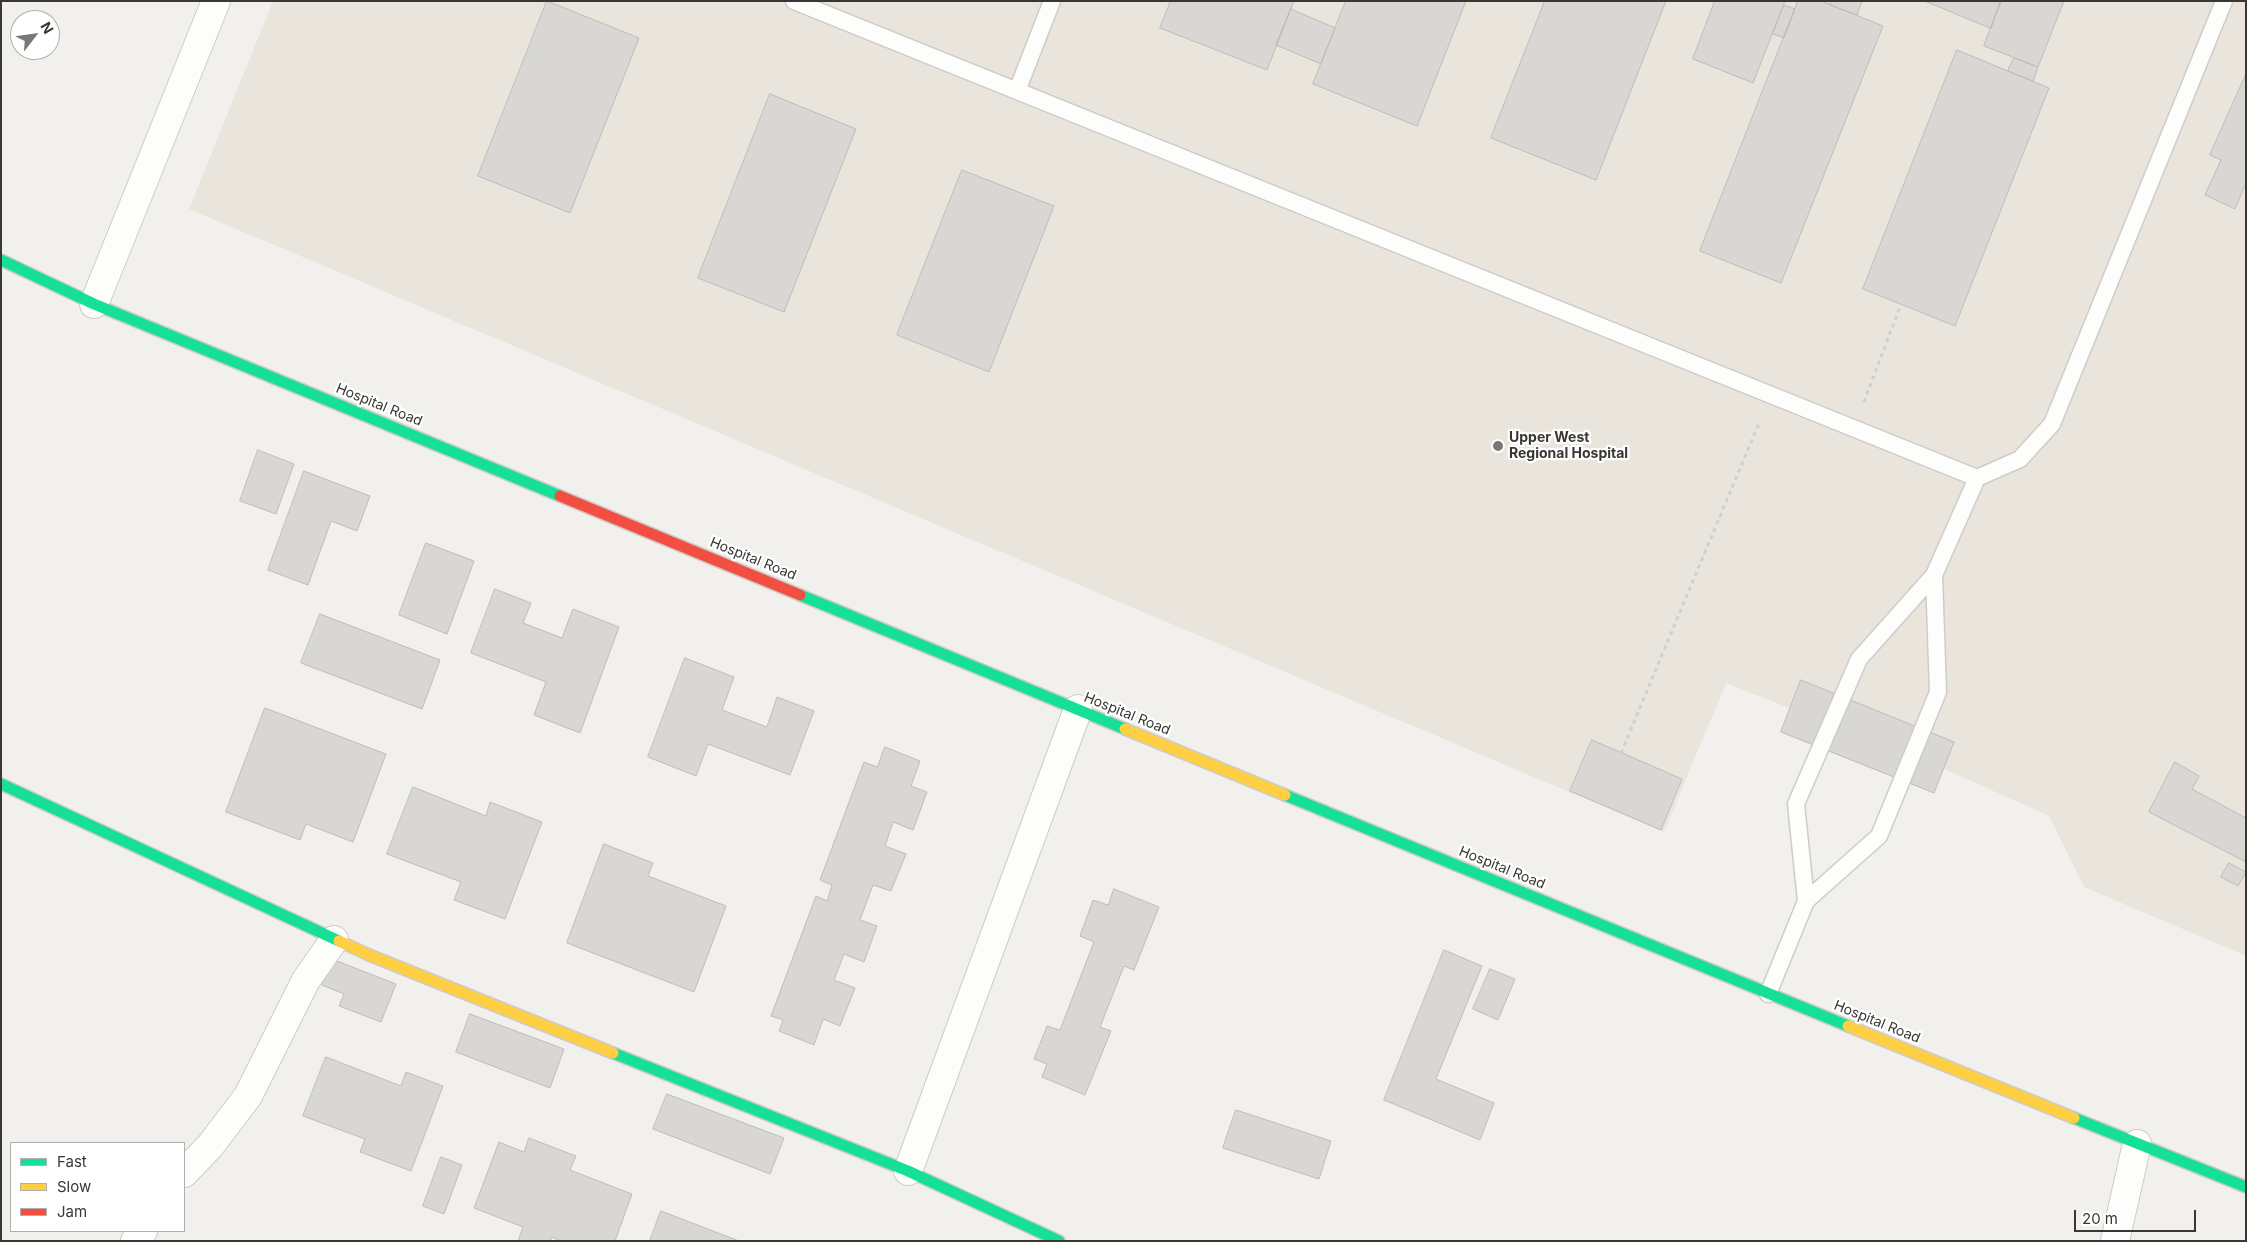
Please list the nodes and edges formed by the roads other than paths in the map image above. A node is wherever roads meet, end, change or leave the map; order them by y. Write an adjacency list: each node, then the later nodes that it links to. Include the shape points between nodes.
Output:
1 (216, 1): 7 (street)
2 (794, 1): 5 (lane)
3 (1052, 1): 5 (lane)
4 (2224, 1): 8 (lane, via 2052,424 2020,459)
5 (1017, 91): 8 (lane)
6 (1, 260): 7 (street, Hospital Road)
7 (94, 304): 10 (street, Hospital Road)
8 (1977, 478): 9 (lane)
9 (1934, 575): 12 (lane, via 1859,659 1796,804); 12 (lane, via 1938,692 1880,836)
10 (1078, 709): 14 (street, Hospital Road); 17 (street)
11 (1, 784): 13 (street)
12 (1806, 901): 14 (lane)
13 (334, 940): 16 (street, via 306,980 248,1096 210,1146); 17 (street)
14 (1768, 994): 15 (street, Hospital Road)
15 (2138, 1144): 18 (street, Hospital Road); 20 (street)
16 (185, 1171)
17 (908, 1171): 19 (street)
18 (2246, 1187)
19 (1059, 1241)
20 (2115, 1241)

